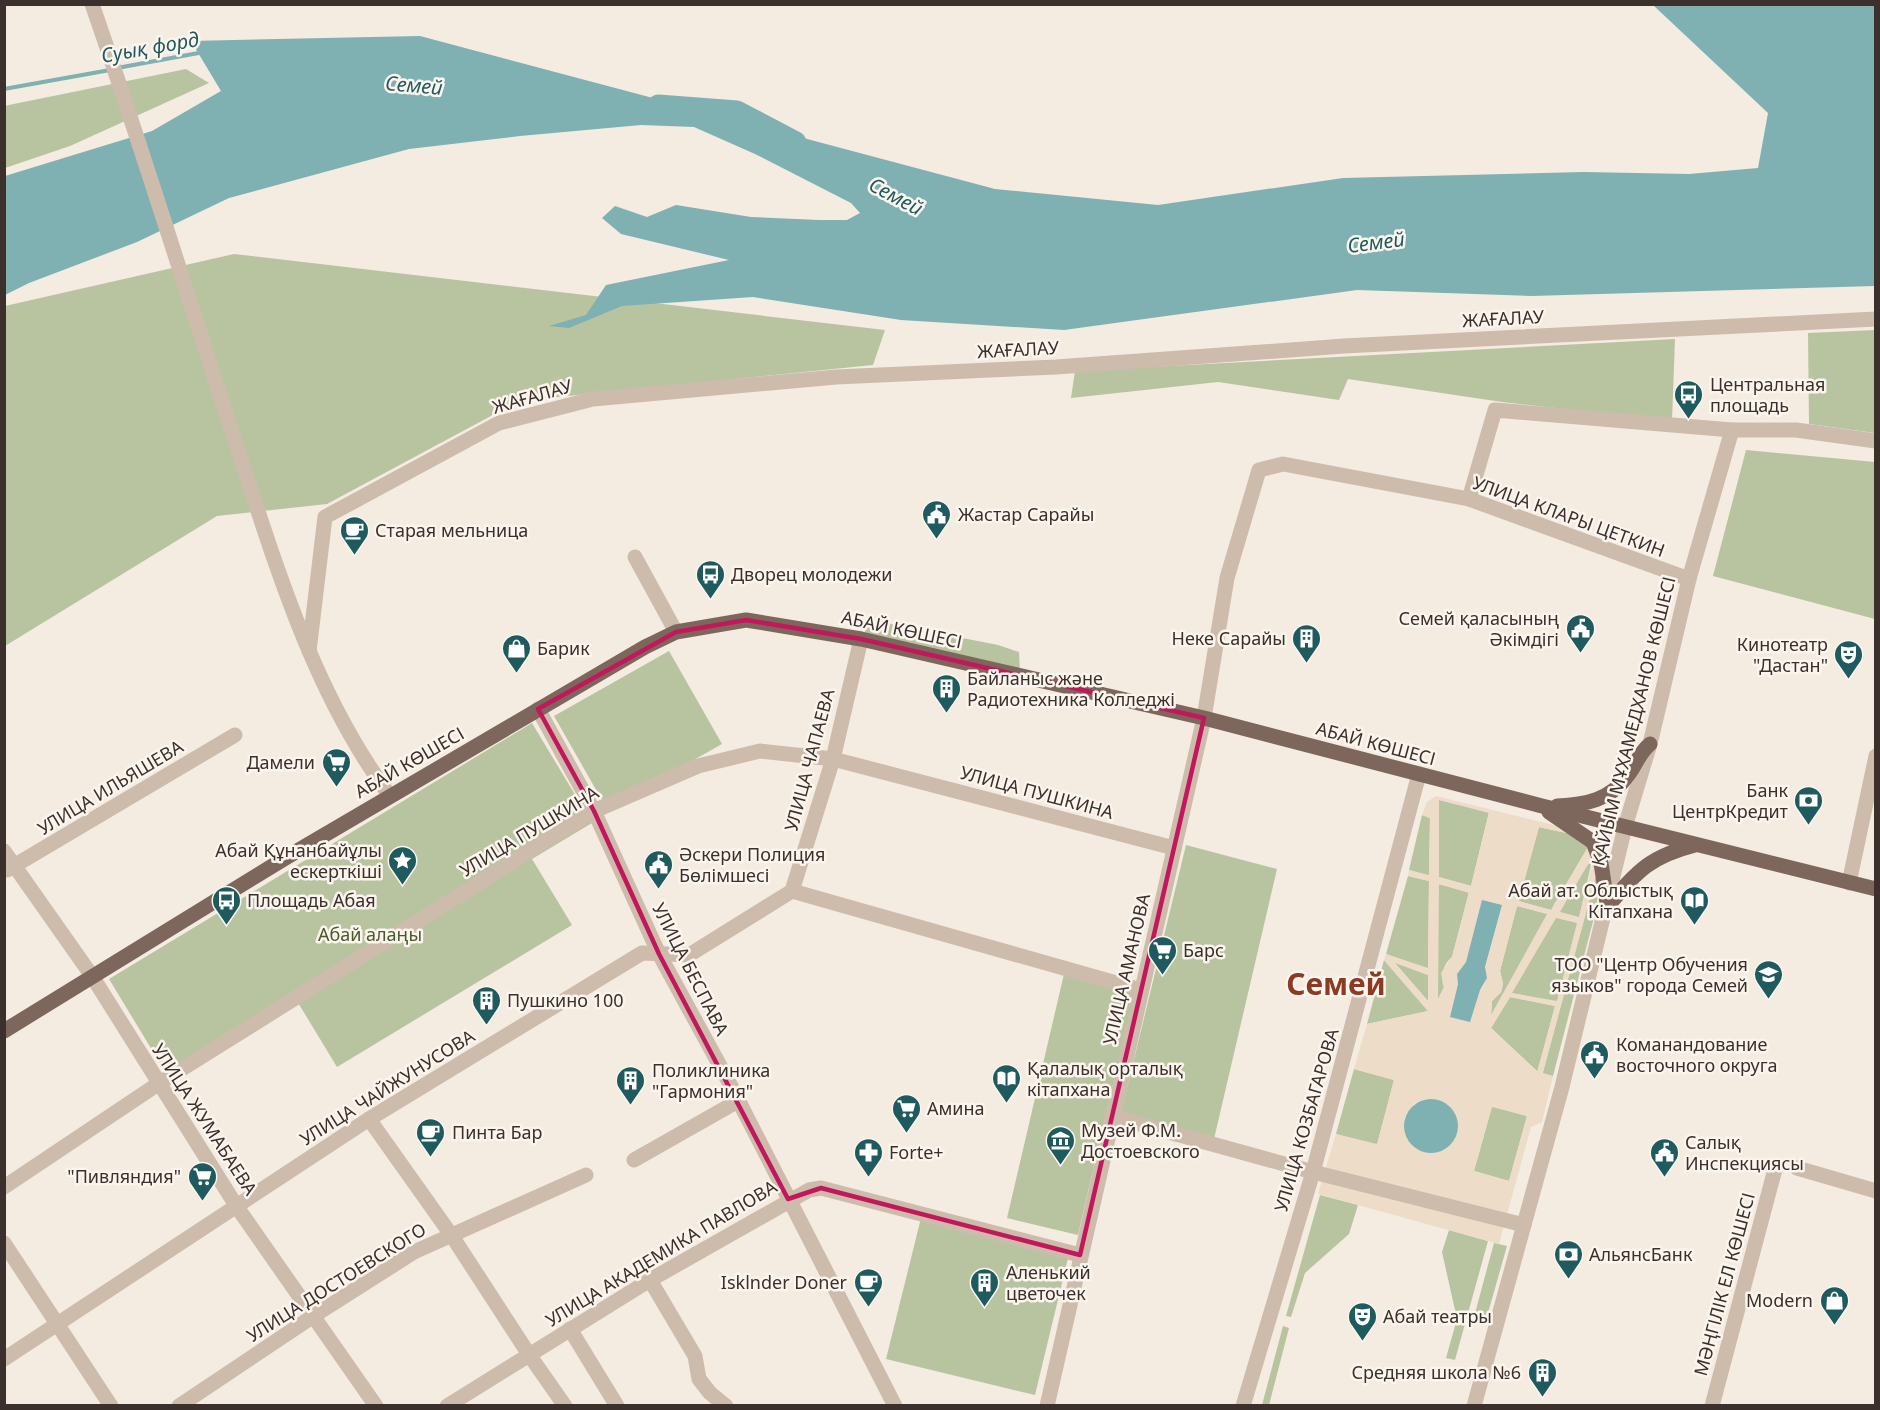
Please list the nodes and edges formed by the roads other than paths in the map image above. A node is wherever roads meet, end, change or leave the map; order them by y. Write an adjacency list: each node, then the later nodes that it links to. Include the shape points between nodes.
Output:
1 (92, 5): 11 (street, via 264,529)
2 (1875, 319): 11 (street, ЖАҒАЛАУ, via 836,377 593,399 500,423 325,517)
3 (1732, 430): 4 (street, via 1796,430); 6 (street, via 1495,410); 8 (street, ҚАЙЫМ МҰХАМЕДХАНОВ КӨШЕСІ)
4 (1875, 441)
5 (1259, 470): 6 (street, УЛИЦА КЛАРЫ ЦЕТКИН, via 1283,464); 13 (street, УЛИЦА АМАНОВА, via 1227,578)
6 (1469, 499): 8 (street, УЛИЦА КЛАРЫ ЦЕТКИН)
7 (635, 557): 9 (street)
8 (1689, 579): 15 (street, ҚАЙЫМ МҰХАМЕДХАНОВ КӨШЕСІ)
9 (676, 632): 10 (main road, АБАЙ КӨШЕСІ, via 747,620); 12 (main road, АБАЙ КӨШЕСІ)
10 (861, 639): 13 (main road, АБАЙ КӨШЕСІ); 17 (street, УЛИЦА ЧАПАЕВА)
11 (309, 651): 19 (street, via 364,761)
12 (538, 710): 19 (main road, АБАЙ КӨШЕСІ); 21 (street, УЛИЦА БЕСПАВА)
13 (1204, 718): 18 (main road, АБАЙ КӨШЕСІ); 24 (street, УЛИЦА АМАНОВА)
14 (236, 735): 26 (street, УЛИЦА ИЛЬЯШЕВА)
15 (1650, 744): 20 (main road, via 1610,794 1591,803); 22 (street, ҚАЙЫМ МҰХАМЕДХАНОВ КӨШЕСІ)
16 (1875, 756): 27 (street)
17 (833, 759): 21 (street, УЛИЦА ПУШКИНА, via 760,751 698,765); 24 (street, УЛИЦА ПУШКИНА); 29 (street, УЛИЦА ЧАПАЕВА)
18 (1419, 774): 20 (main road, АБАЙ КӨШЕСІ); 41 (street, УЛИЦА КОЗБАГАРОВА)
19 (390, 796): 32 (main road, АБАЙ КӨШЕСІ)
20 (1542, 806): 22 (main road, АБАЙ КӨШЕСІ); 30 (main road, via 1593,842 1601,863)
21 (594, 811): 31 (street, УЛИЦА БЕСПАВА); 35 (street, УЛИЦА ПУШКИНА)
22 (1625, 828): 23 (main road, АБАЙ КӨШЕСІ); 30 (street, ҚАЙЫМ МҰХАМЕДХАНОВ КӨШЕСІ)
23 (1698, 844): 27 (main road, АБАЙ КӨШЕСІ); 30 (main road, via 1663,854 1646,865)
24 (1174, 848): 33 (street, УЛИЦА АМАНОВА)
25 (4, 851): 26 (street, УЛИЦА ЖУМАБАЕВА)
26 (9, 869): 32 (street, УЛИЦА ЖУМАБАЕВА)
27 (1849, 883): 28 (main road, АБАЙ КӨШЕСІ)
28 (1875, 889)
29 (792, 891): 31 (street, УЛИЦА ЧАЙЖУНУСОВА, via 689,955); 33 (street)
30 (1607, 905): 48 (street, ҚАЙЫМ МҰХАМЕДХАНОВ КӨШЕСІ)
31 (659, 954): 36 (street, УЛИЦА БЕСПАВА); 38 (street, УЛИЦА ЧАЙЖУНУСОВА, via 642,953)
32 (92, 976): 34 (main road, АБАЙ КӨШЕСІ); 35 (street, УЛИЦА ЖУМАБАЕВА)
33 (1141, 990): 37 (street, УЛИЦА АМАНОВА)
34 (4, 1030)
35 (158, 1084): 44 (street, УЛИЦА ПУШКИНА); 47 (street, УЛИЦА ЖУМАБАЕВА)
36 (738, 1101): 39 (street); 46 (street, УЛИЦА БЕСПАВА)
37 (1111, 1116): 41 (street); 51 (street, УЛИЦА АМАНОВА)
38 (369, 1119): 47 (street, УЛИЦА ЧАЙЖУНУСОВА); 49 (street)
39 (634, 1160)
40 (1797, 1168): 45 (street)
41 (1313, 1172): 48 (street); 67 (street, УЛИЦА КОЗБАГАРОВА)
42 (1774, 1173): 69 (street, МӘҢГІЛІК ЕЛ КӨШЕСІ)
43 (586, 1175): 49 (street, УЛИЦА ДОСТОЕВСКОГО)
44 (4, 1187)
45 (1875, 1191)
46 (788, 1199): 51 (street, УЛИЦА АКАДЕМИКА ПАВЛОВА, via 821,1188); 52 (street, УЛИЦА АКАДЕМИКА ПАВЛОВА); 65 (street, УЛИЦА БЕСПАВА)
47 (237, 1206): 53 (street, УЛИЦА ЖУМАБАЕВА); 54 (street, УЛИЦА ЧАЙЖУНУСОВА)
48 (1524, 1226): 68 (street, ҚАЙЫМ МҰХАМЕДХАНОВ КӨШЕСІ)
49 (452, 1236): 53 (street, УЛИЦА ДОСТОЕВСКОГО, via 414,1252); 56 (street)
50 (4, 1243): 54 (street)
51 (1080, 1255): 66 (street, УЛИЦА АМАНОВА)
52 (650, 1280): 55 (street, УЛИЦА АКАДЕМИКА ПАВЛОВА); 58 (street, via 695,1356 699,1380)
53 (315, 1315): 60 (street, УЛИЦА ДОСТОЕВСКОГО); 61 (street, УЛИЦА ЖУМАБАЕВА)
54 (56, 1324): 57 (street, УЛИЦА ЧАЙЖУНУСОВА); 59 (street)
55 (570, 1329): 56 (street, УЛИЦА АКАДЕМИКА ПАВЛОВА); 64 (street)
56 (530, 1356): 62 (street, УЛИЦА АКАДЕМИКА ПАВЛОВА); 63 (street)
57 (4, 1359)
58 (723, 1404)
59 (111, 1406)
60 (179, 1406)
61 (376, 1406)
62 (447, 1406)
63 (565, 1406)
64 (617, 1406)
65 (895, 1406)
66 (1047, 1406)
67 (1243, 1406)
68 (1474, 1406)
69 (1712, 1406)

